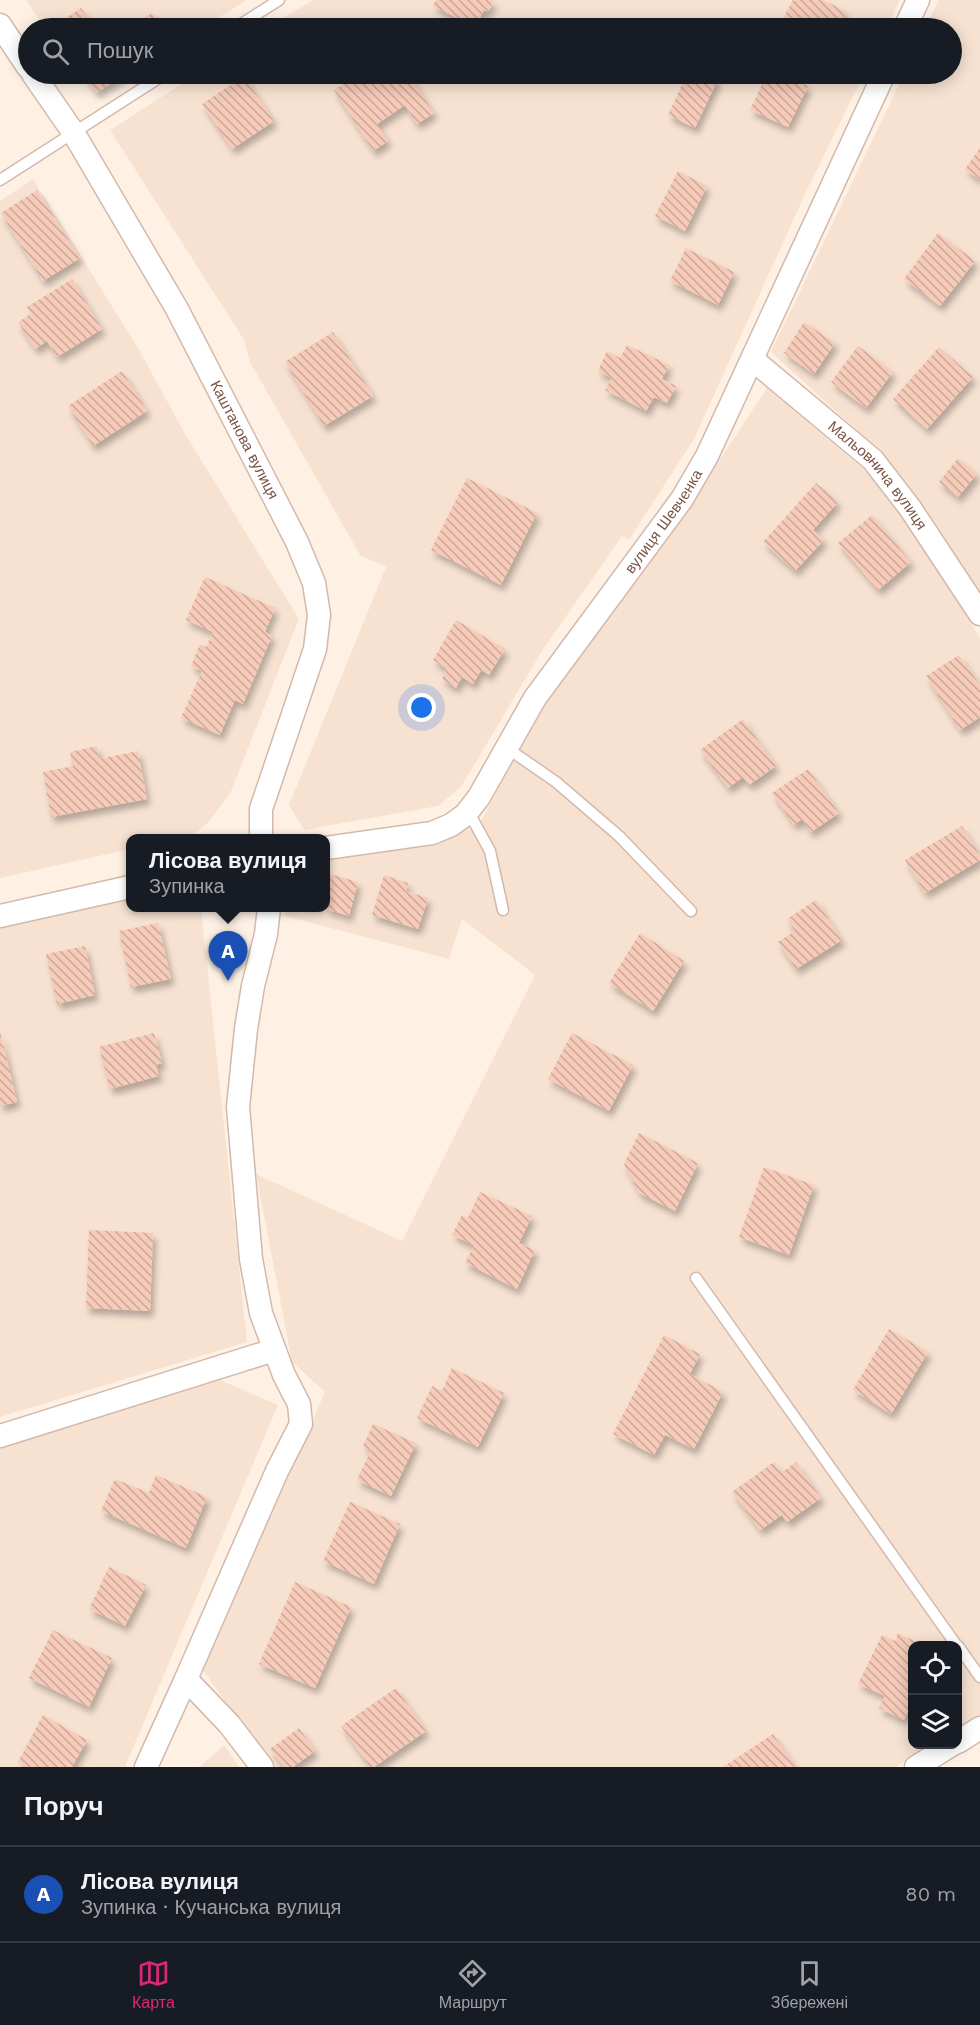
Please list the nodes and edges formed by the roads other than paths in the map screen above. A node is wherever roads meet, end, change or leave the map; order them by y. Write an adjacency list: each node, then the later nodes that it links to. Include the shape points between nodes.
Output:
1 (279, 0): 3 (lane)
2 (918, 0): 4 (street)
3 (251, 18)
4 (910, 18)
5 (0, 24): 6 (street)
6 (18, 52)
7 (40, 84): 10 (street, Каштанова вулиця)
8 (149, 84): 10 (lane)
9 (879, 84): 12 (street, вулиця Шевченка)
10 (73, 132): 11 (lane); 16 (street, Каштанова вулиця, via 177,309 297,542 314,583 319,615 315,649 261,809)
11 (0, 180)
12 (752, 359): 13 (street, Мальовнича вулиця, via 873,460); 14 (street, вулиця Шевченка, via 707,456 682,499 535,698)
13 (980, 614)
14 (507, 748): 15 (street, вулиця Шевченка); 20 (lane, via 556,782 619,836)
15 (468, 811): 17 (street, вулиця Шевченка, via 451,825 432,833); 19 (lane, via 490,851)
16 (261, 834)
17 (330, 847)
18 (126, 888): 22 (street)
19 (503, 910)
20 (691, 911)
21 (269, 912): 24 (street, via 246,1029 238,1107 251,1259 261,1313)
22 (0, 916)
23 (696, 1278): 26 (lane)
24 (274, 1350): 25 (street); 29 (street, via 299,1404 301,1424)
25 (0, 1436)
26 (953, 1641)
27 (962, 1653): 28 (lane)
28 (980, 1677)
29 (186, 1679): 33 (street); 34 (street, via 229,1724)
30 (980, 1728): 31 (street)
31 (962, 1739)
32 (945, 1749): 35 (street)
33 (146, 1767)
34 (262, 1767)
35 (916, 1767)

